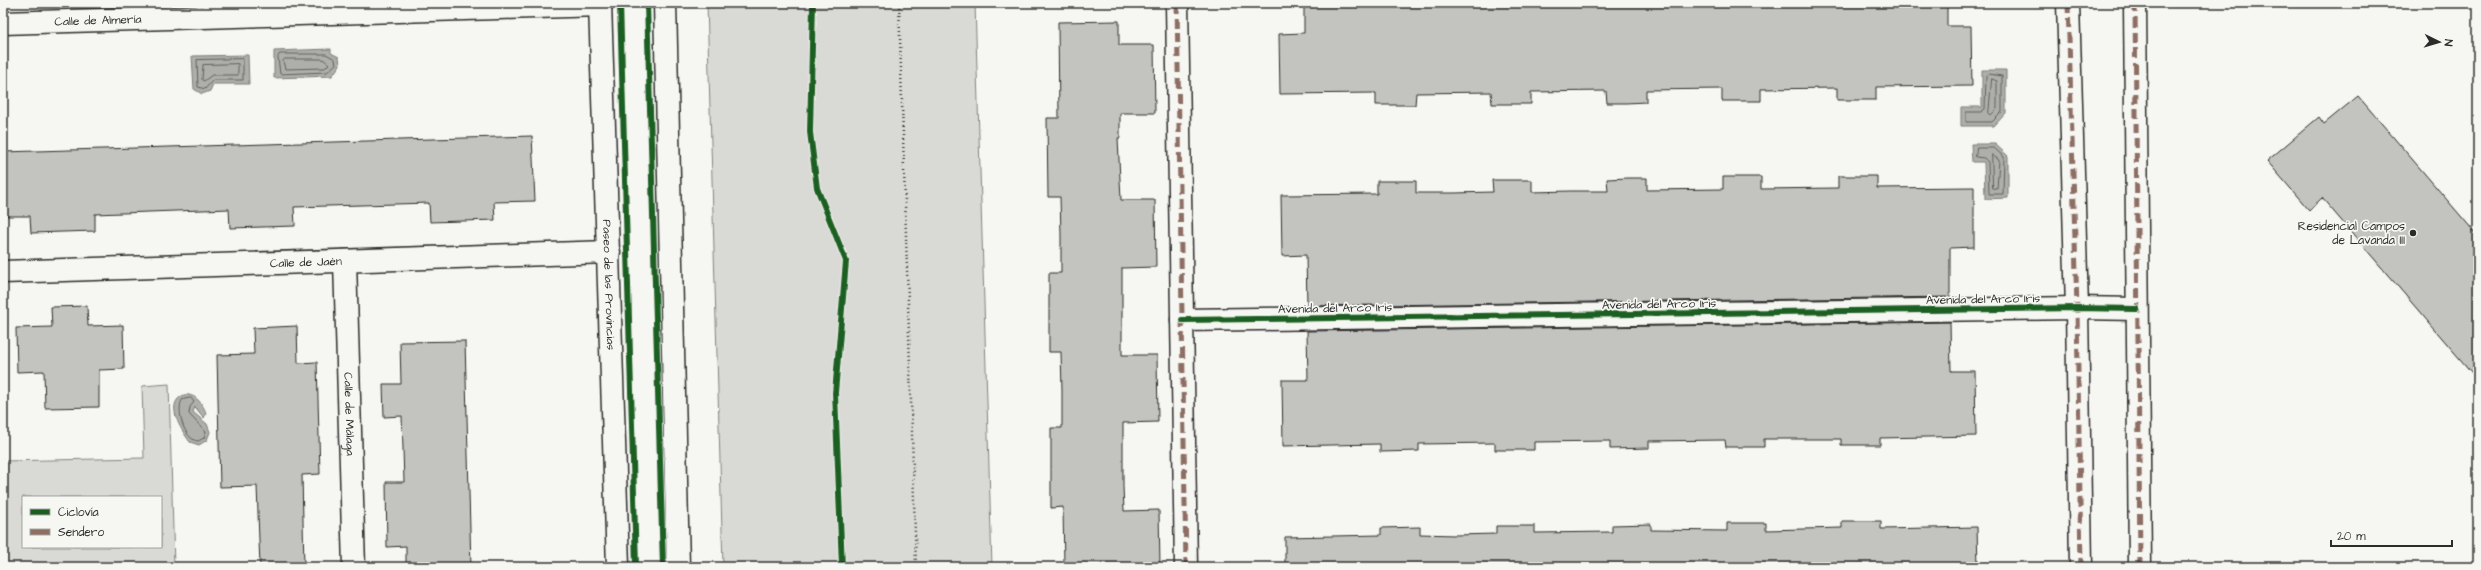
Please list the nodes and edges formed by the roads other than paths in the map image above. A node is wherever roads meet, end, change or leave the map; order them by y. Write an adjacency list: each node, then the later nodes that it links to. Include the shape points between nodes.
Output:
1 (664, 3): 15 (street)
2 (1177, 3): 12 (street)
3 (2068, 3): 10 (street)
4 (2135, 3): 11 (street)
5 (601, 4): 6 (street, Calle de Almería); 7 (street, Paseo de las Provincias)
6 (3, 23)
7 (609, 252): 8 (street, Calle de Jaén); 14 (street, Paseo de las Provincias)
8 (345, 261): 9 (street, Calle de Jaén); 13 (street, Calle de Málaga)
9 (3, 272)
10 (2077, 308): 11 (street, Avenida del Arco Iris); 12 (street, Avenida del Arco Iris); 17 (street)
11 (2137, 309): 18 (street)
12 (1182, 320): 16 (street)
13 (354, 567)
14 (618, 567)
15 (678, 567)
16 (1186, 567)
17 (2081, 567)
18 (2140, 567)

